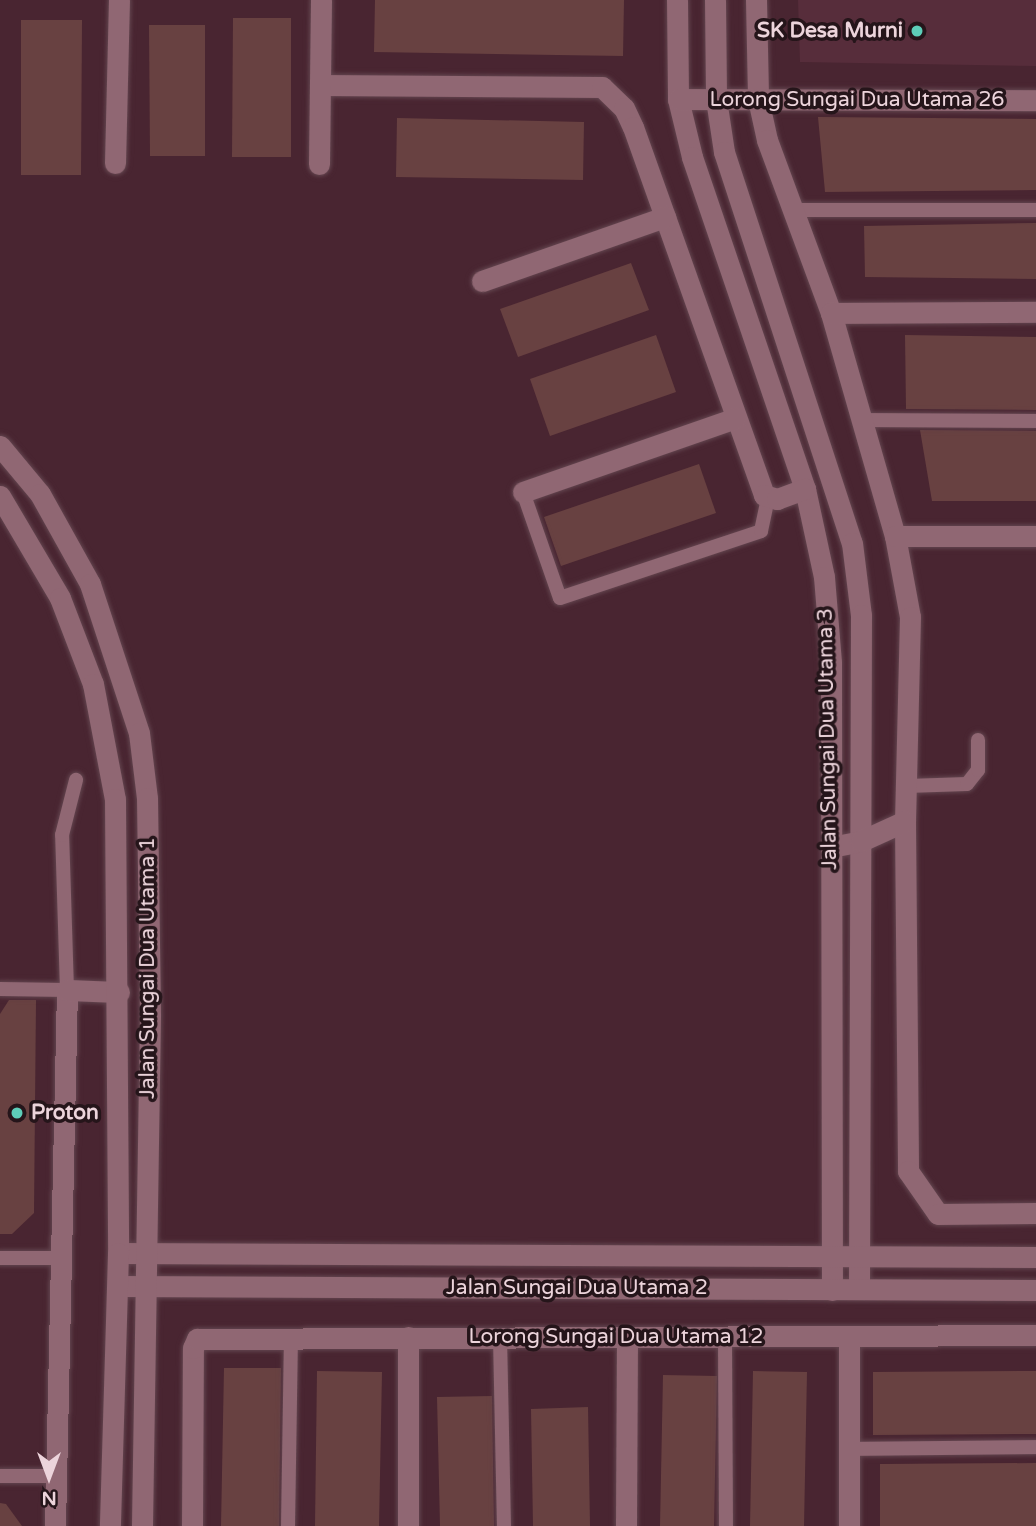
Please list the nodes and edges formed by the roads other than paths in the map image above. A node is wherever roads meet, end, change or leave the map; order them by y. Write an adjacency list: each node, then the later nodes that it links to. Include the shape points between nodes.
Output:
1 (119, 0): 11 (street)
2 (321, 0): 6 (street)
3 (677, 0): 7 (street, Jalan Sungai Dua Utama 3)
4 (715, 0): 8 (street, Jalan Sungai Dua Utama 3)
5 (756, 0): 9 (street)
6 (320, 85): 12 (street); 15 (street, via 602,88 624,108)
7 (678, 99): 8 (street, Lorong Sungai Dua Utama 26); 23 (street, Jalan Sungai Dua Utama 3, via 696,170)
8 (716, 99): 9 (street, Lorong Sungai Dua Utama 26); 33 (street, Jalan Sungai Dua Utama 3, via 724,152 852,543 861,615)
9 (758, 99): 10 (street, Lorong Sungai Dua Utama 26); 13 (street, via 767,140)
10 (1036, 100)
11 (116, 163)
12 (319, 164)
13 (794, 210): 14 (lane); 18 (street)
14 (1036, 210)
15 (665, 217): 16 (street); 19 (street)
16 (482, 281)
17 (1036, 312): 18 (street)
18 (831, 313): 20 (street)
19 (736, 418): 24 (street); 26 (street)
20 (863, 421): 21 (lane); 27 (street)
21 (1036, 421)
22 (0, 446): 40 (street, Jalan Sungai Dua Utama 1, via 40,494 90,584 139,733 147,811)
23 (805, 489): 26 (street); 34 (street, Jalan Sungai Dua Utama 3, via 824,577 831,662)
24 (523, 492): 26 (lane, via 560,598 761,531)
25 (0, 496): 37 (street, Jalan Sungai Dua Utama 1, via 60,598 105,731 115,799)
26 (768, 498)
27 (895, 536): 28 (street); 31 (street, via 910,617)
28 (1036, 536)
29 (978, 740): 31 (lane, via 978,770 967,784)
30 (76, 780): 36 (lane, via 62,835)
31 (907, 786): 32 (street)
32 (905, 821): 33 (street); 38 (street, via 908,1171 939,1214)
33 (861, 841): 34 (street); 42 (street, Jalan Sungai Dua Utama 3)
34 (831, 847): 41 (street, Jalan Sungai Dua Utama 3)
35 (0, 989): 36 (lane)
36 (67, 990): 37 (street, Jalan Sungai Dua Utama 1); 45 (street)
37 (119, 992): 39 (street, Jalan Sungai Dua Utama 1)
38 (1036, 1213)
39 (118, 1253): 40 (street, Jalan Sungai Dua Utama 2); 47 (street, Jalan Sungai Dua Utama 1)
40 (149, 1255): 41 (street, Jalan Sungai Dua Utama 2); 46 (street, Jalan Sungai Dua Utama 1)
41 (832, 1257): 42 (street, Jalan Sungai Dua Utama 2); 49 (street, Jalan Sungai Dua Utama 3)
42 (859, 1257): 43 (street, Jalan Sungai Dua Utama 2); 48 (street, Jalan Sungai Dua Utama 3)
43 (1036, 1257)
44 (0, 1258): 45 (lane)
45 (64, 1258): 61 (street)
46 (148, 1285): 47 (street, Jalan Sungai Dua Utama 2); 49 (street, Jalan Sungai Dua Utama 2); 64 (street, Jalan Sungai Dua Utama 1)
47 (118, 1286): 63 (street, Jalan Sungai Dua Utama 1)
48 (859, 1289): 49 (street, Jalan Sungai Dua Utama 2); 50 (street, Jalan Sungai Dua Utama 2)
49 (832, 1290)
50 (1036, 1290)
51 (1036, 1335): 53 (street, Lorong Sungai Dua Utama 12)
52 (291, 1336): 54 (street, Lorong Sungai Dua Utama 12); 65 (street, Lorong Sungai Dua Utama 12, via 197,1339 193,1348); 66 (lane)
53 (849, 1336): 57 (street, Lorong Sungai Dua Utama 12); 59 (street)
54 (408, 1337): 55 (street, Lorong Sungai Dua Utama 12); 67 (street)
55 (500, 1337): 56 (street, Lorong Sungai Dua Utama 12); 68 (lane)
56 (627, 1338): 57 (street, Lorong Sungai Dua Utama 12); 69 (street)
57 (725, 1338): 70 (lane)
58 (1036, 1447): 59 (lane)
59 (849, 1449): 71 (street)
60 (0, 1476): 61 (lane)
61 (56, 1476): 62 (street)
62 (55, 1526)
63 (110, 1526)
64 (142, 1526)
65 (192, 1526)
66 (288, 1526)
67 (408, 1526)
68 (504, 1526)
69 (626, 1526)
70 (726, 1526)
71 (849, 1526)

